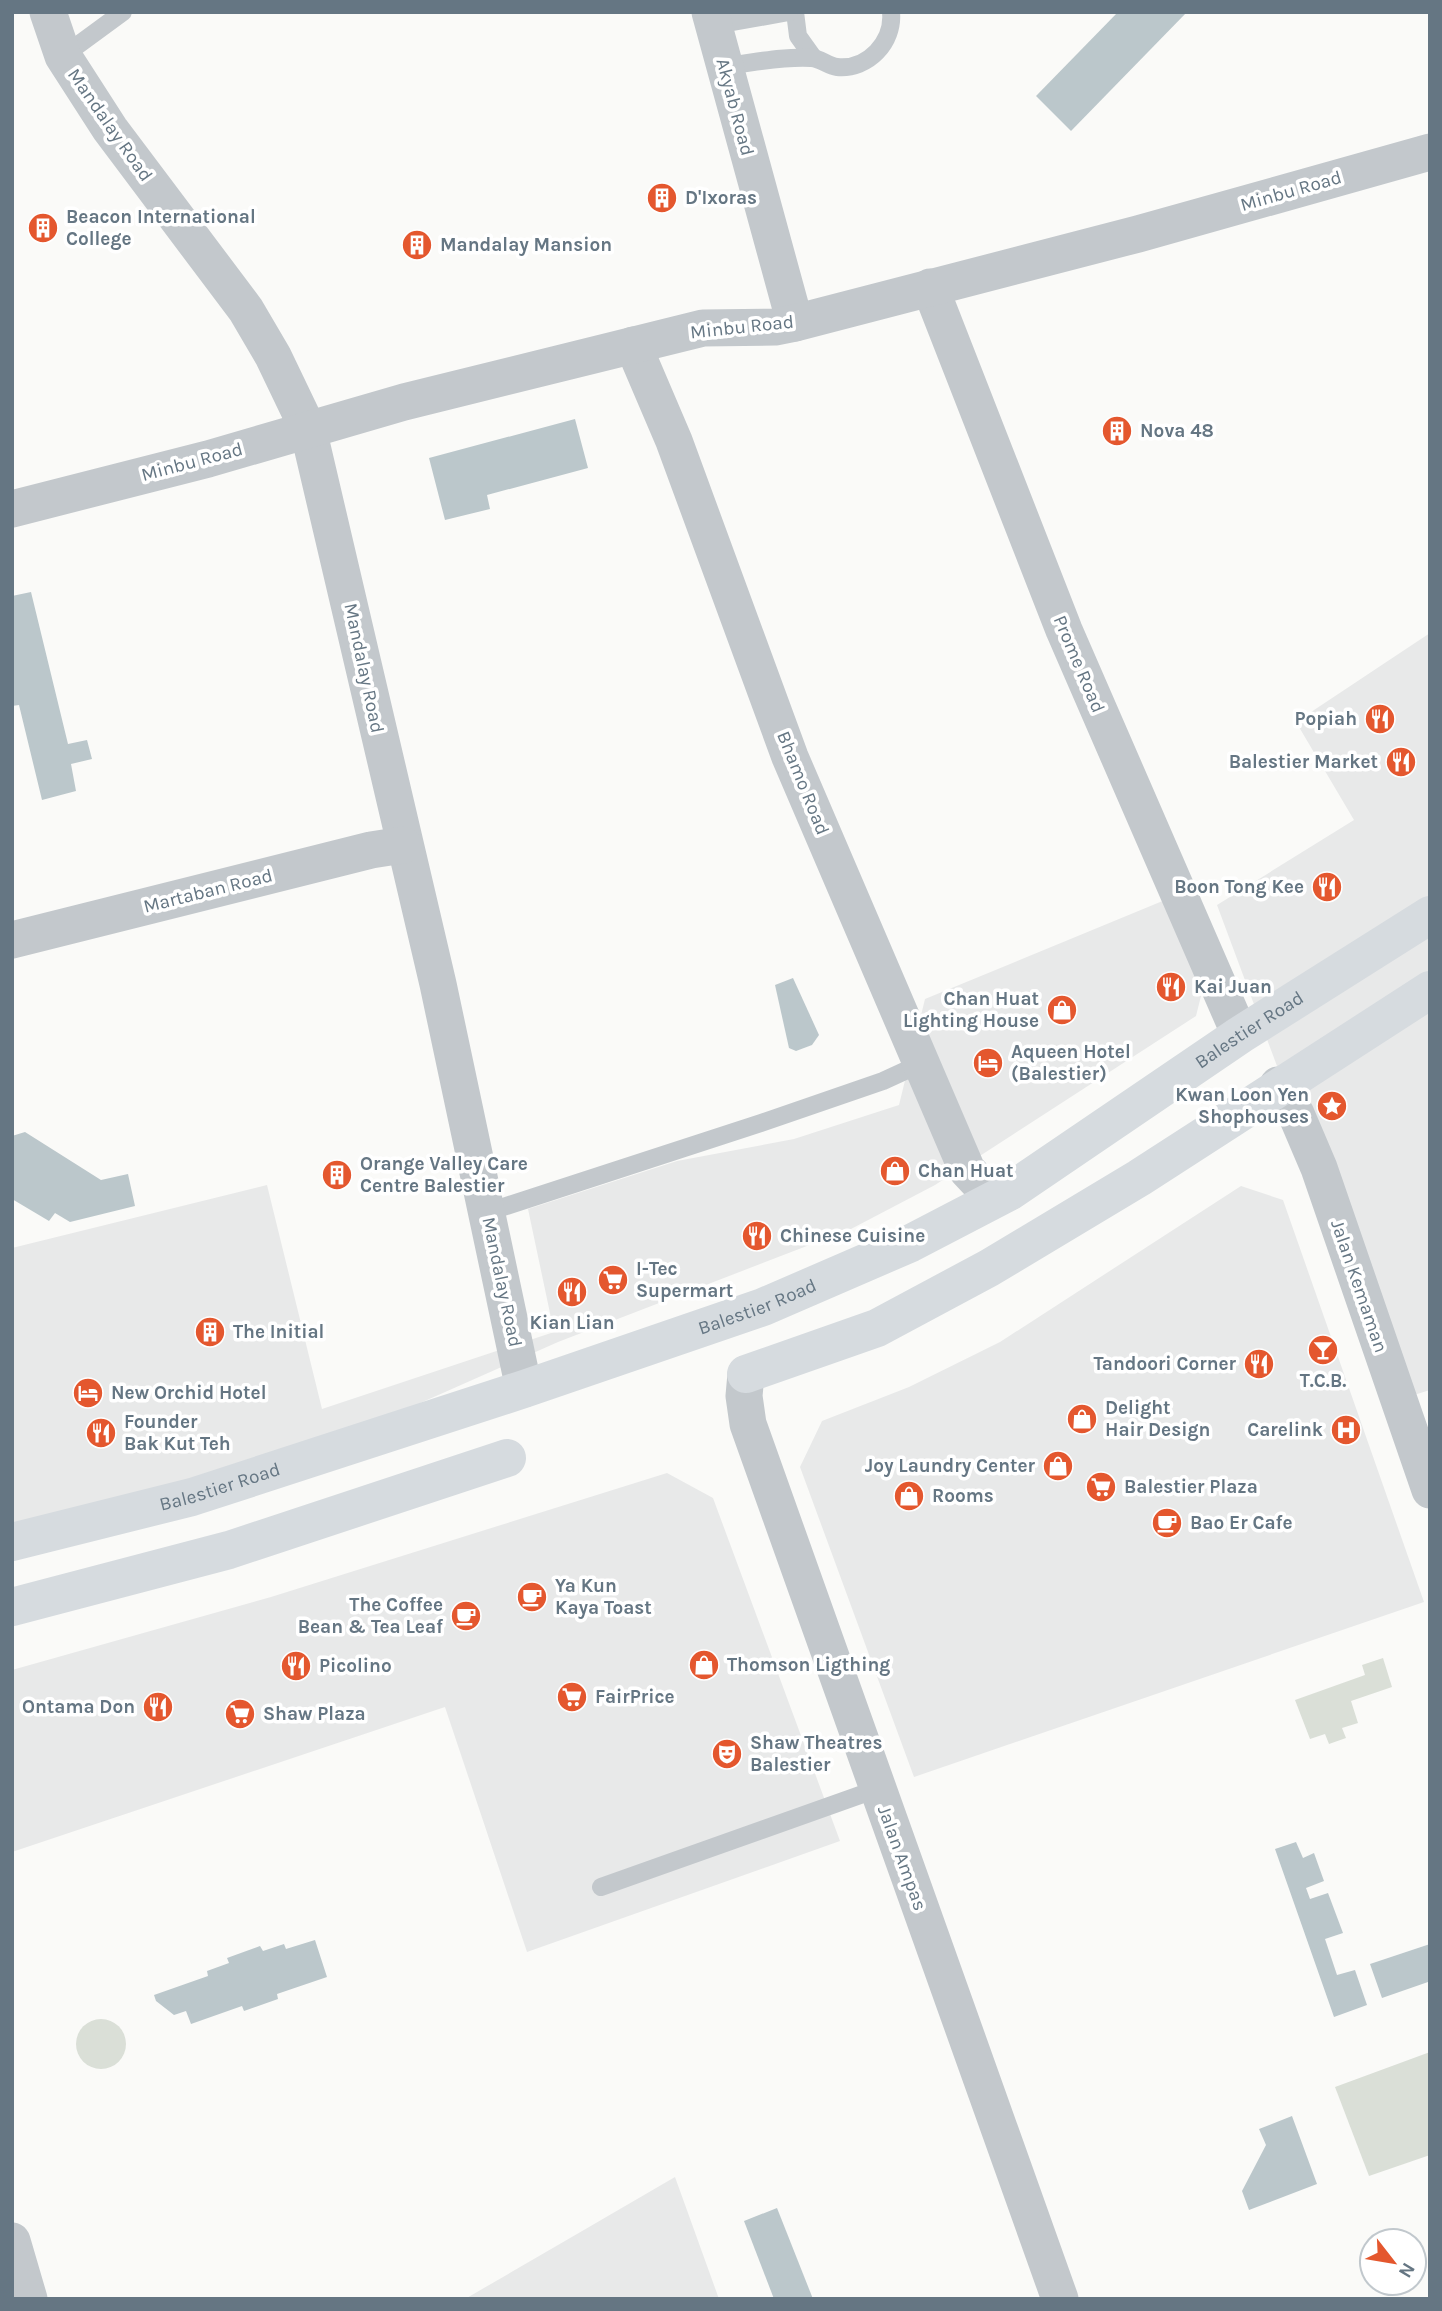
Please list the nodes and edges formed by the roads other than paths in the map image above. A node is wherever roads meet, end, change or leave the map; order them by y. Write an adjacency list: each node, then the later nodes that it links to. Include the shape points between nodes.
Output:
1 (48, 12): 6 (street, Mandalay Road)
2 (122, 12): 6 (lane)
3 (792, 12): 5 (lane); 7 (lane, via 798,36)
4 (891, 12): 7 (lane, via 892,25 883,48 862,63 837,67)
5 (713, 18): 8 (street, Akyab Road)
6 (62, 56): 13 (street, Mandalay Road, via 110,129 246,310)
7 (814, 57): 8 (lane)
8 (723, 66): 11 (street, Akyab Road)
9 (1430, 152): 10 (street, Minbu Road)
10 (930, 287): 11 (street, Minbu Road); 19 (street, Prome Road, via 1064,629)
11 (794, 323): 12 (street, Minbu Road, via 703,328)
12 (633, 345): 13 (street, Minbu Road); 20 (street, Bhamo Road, via 674,441 790,757)
13 (308, 429): 14 (street, Minbu Road); 15 (street, Mandalay Road, via 364,656)
14 (12, 509)
15 (403, 845): 17 (street, Martaban Road); 23 (street, Mandalay Road)
16 (1430, 915): 19 (main road, Balestier Road)
17 (12, 940)
18 (1430, 990): 21 (main road)
19 (1240, 1035): 22 (main road, Balestier Road)
20 (920, 1064): 22 (street, Bhamo Road, via 967,1170 982,1186); 23 (lane, via 761,1123)
21 (1278, 1085): 24 (main road, via 1139,1178 978,1275 877,1328); 27 (street, Jalan Kemaman, via 1319,1168)
22 (1009, 1192): 25 (main road, Balestier Road, via 911,1243 763,1307)
23 (488, 1212): 25 (street, Mandalay Road)
24 (746, 1374): 30 (street, Jalan Ampas, via 748,1424)
25 (524, 1389): 28 (main road, Balestier Road, via 192,1497)
26 (507, 1458): 29 (main road, via 229,1550)
27 (1430, 1490)
28 (12, 1542)
29 (12, 1607)
30 (877, 1789): 31 (lane); 34 (street, Jalan Ampas)
31 (601, 1888)
32 (12, 2241): 33 (street)
33 (29, 2299)
34 (1060, 2299)

